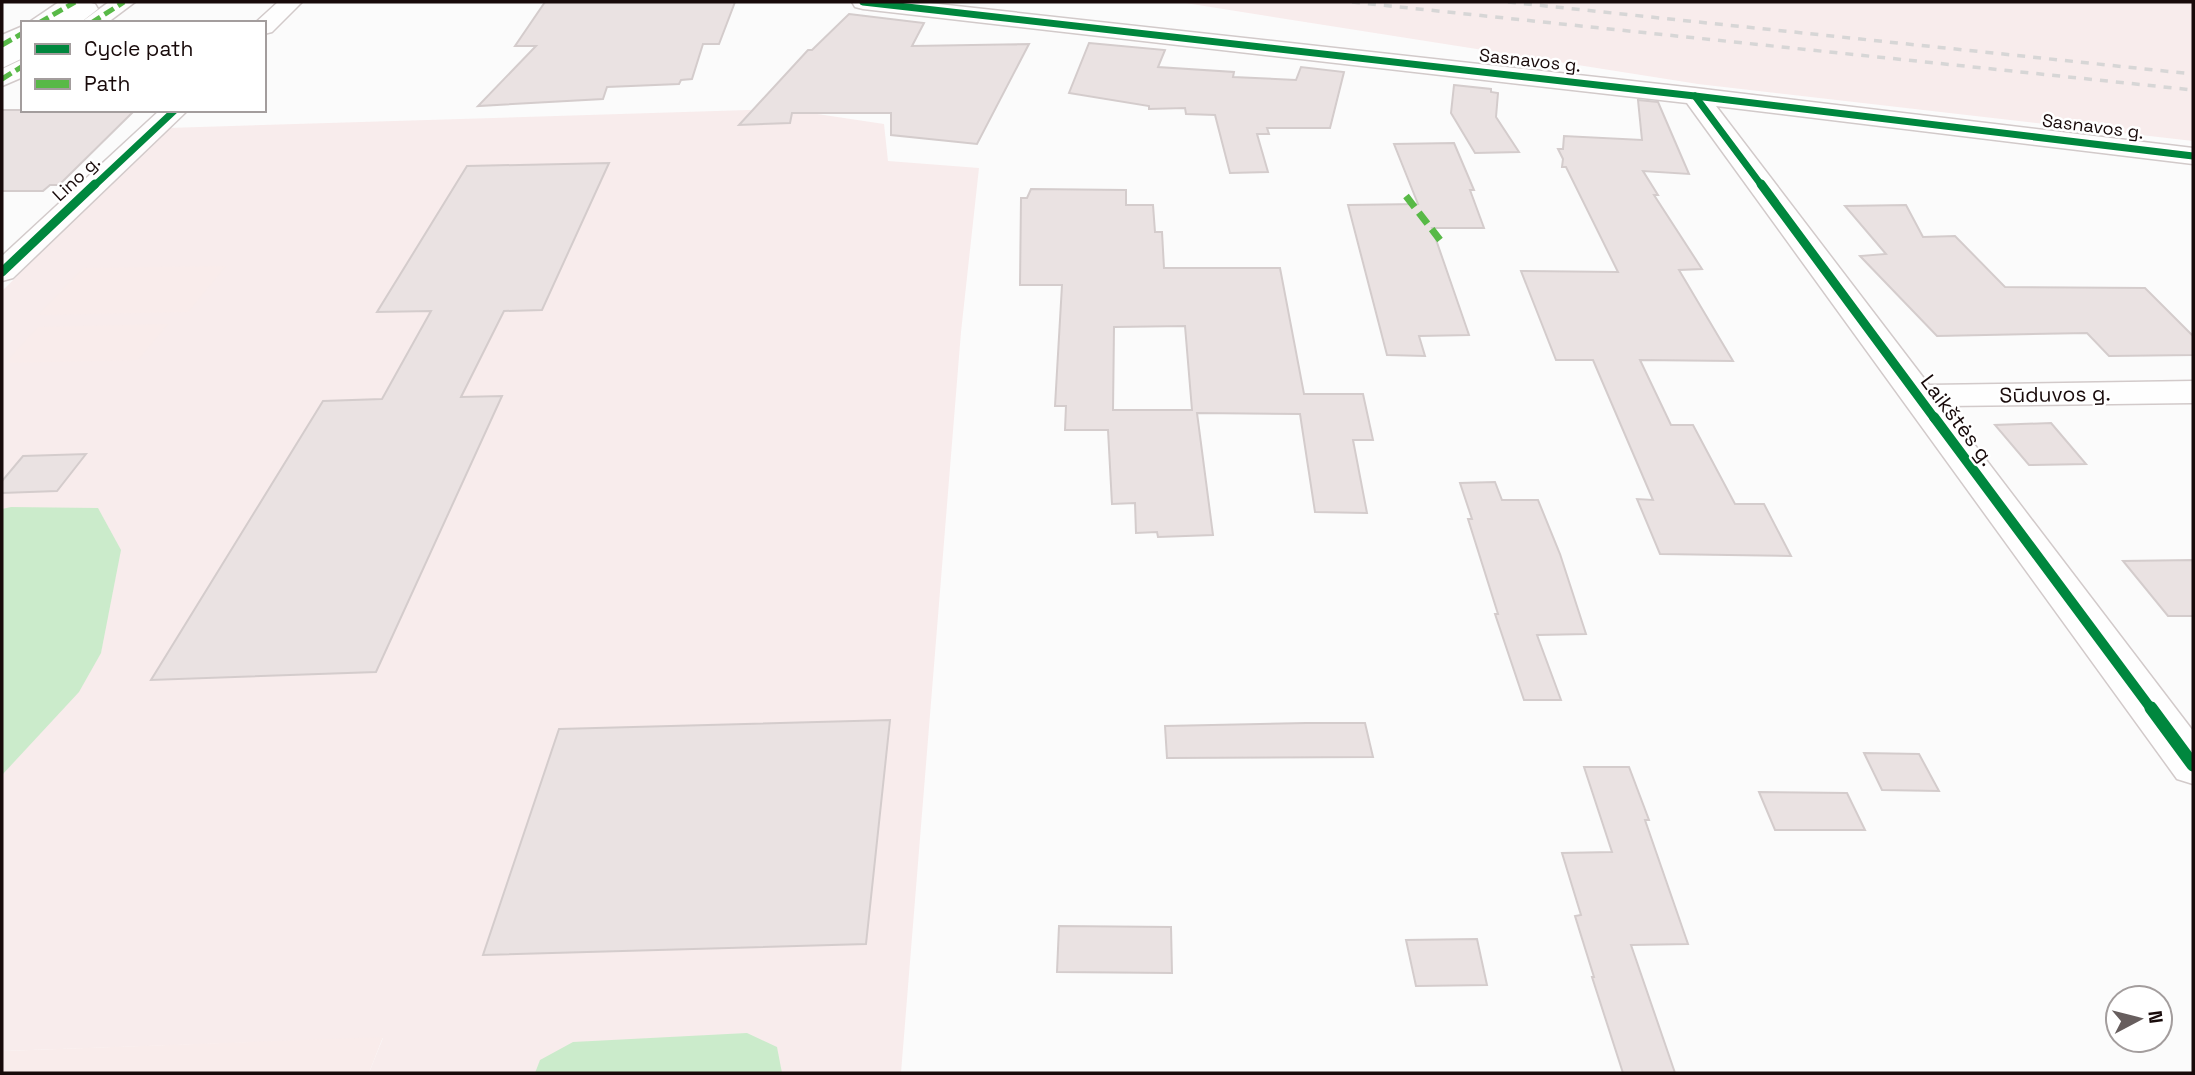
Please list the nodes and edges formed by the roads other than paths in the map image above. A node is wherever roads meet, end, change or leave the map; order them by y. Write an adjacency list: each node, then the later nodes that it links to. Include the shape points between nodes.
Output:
1 (124, 2): 4 (main road)
2 (291, 2): 7 (main road)
3 (863, 2): 14 (main road, Sasnavos g.)
4 (84, 11): 5 (main road); 6 (main road)
5 (47, 21)
6 (67, 21)
7 (266, 25)
8 (21, 34): 9 (main road)
9 (2, 45)
10 (21, 49): 11 (main road)
11 (2, 61)
12 (21, 67): 13 (main road)
13 (2, 79)
14 (1695, 96): 16 (main road, Sasnavos g.); 19 (main road, Laikštės g.)
15 (173, 112): 17 (main road, Lino g.)
16 (2193, 156)
17 (2, 272)
18 (2193, 392): 19 (main road, Sūduvos g.)
19 (1916, 396): 20 (main road, Laikštės g.)
20 (2193, 765)

